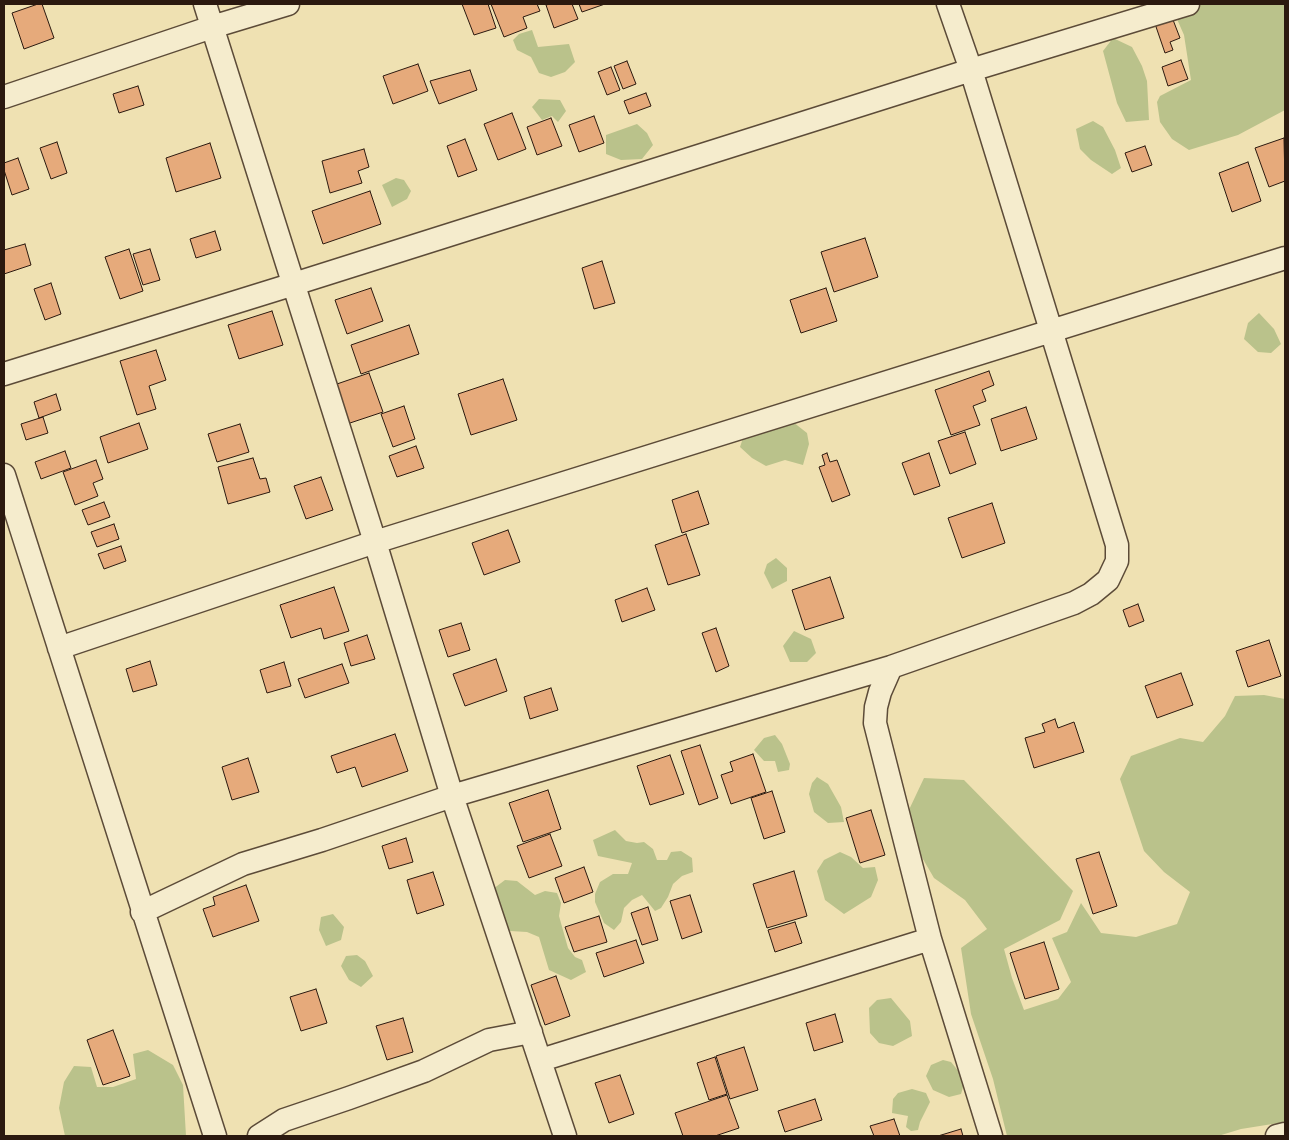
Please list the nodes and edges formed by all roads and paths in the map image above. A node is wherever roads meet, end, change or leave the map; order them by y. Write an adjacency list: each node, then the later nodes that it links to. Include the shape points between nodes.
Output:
1 (204, 4): 5 (street)
2 (288, 4): 5 (street)
3 (948, 4): 6 (street)
4 (1188, 4): 6 (street)
5 (212, 27): 7 (street); 9 (street)
6 (971, 70): 9 (street); 10 (street)
7 (4, 98)
8 (1285, 258): 10 (street)
9 (294, 284): 11 (street); 13 (street)
10 (1051, 332): 13 (street); 15 (street, via 1117,545 1117,561 1108,580 1074,603)
11 (4, 374)
12 (4, 475): 14 (street)
13 (375, 542): 14 (street); 16 (street)
14 (58, 648): 17 (street)
15 (891, 667): 16 (street); 18 (street, via 880,692 875,723)
16 (452, 796): 17 (street, via 243,864); 19 (street)
17 (142, 912): 22 (street)
18 (930, 939): 20 (street); 25 (street)
19 (531, 1032): 20 (street); 23 (street, via 489,1040 424,1070 284,1120)
20 (541, 1060): 24 (street)
21 (1285, 1134): 26 (street)
22 (215, 1136)
23 (259, 1136)
24 (565, 1136)
25 (991, 1136)
26 (1277, 1136)

